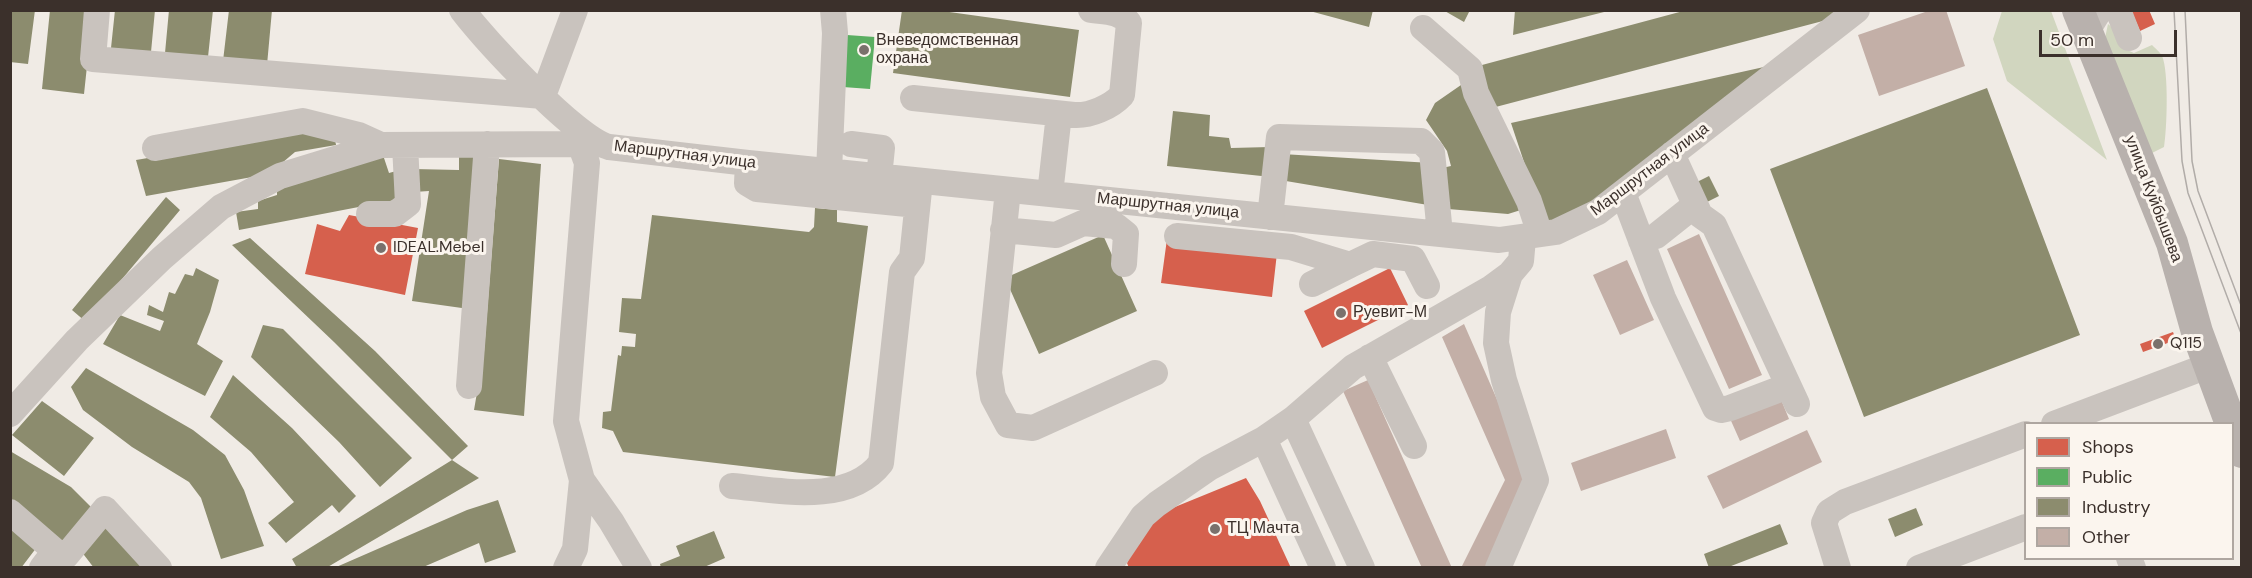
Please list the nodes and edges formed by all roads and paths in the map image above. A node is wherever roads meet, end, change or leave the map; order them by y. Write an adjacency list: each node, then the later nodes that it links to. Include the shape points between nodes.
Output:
1 (97, 10): 11 (street, via 93,59)
2 (462, 10): 11 (street, Маршрутная улица)
3 (575, 10): 11 (street)
4 (833, 10): 21 (street, via 836,33)
5 (1091, 10): 13 (street, via 1125,16 1129,23 1122,95 1110,105 1083,116)
6 (1857, 10): 19 (street, Маршрутная улица)
7 (2118, 10): 10 (street)
8 (2088, 17): 43 (main road, улица Куйбышева, via 2172,243)
9 (1423, 28): 34 (street, via 1470,69 1476,93 1529,201)
10 (2129, 38)
11 (543, 96): 14 (street, Маршрутная улица)
12 (913, 98): 13 (street)
13 (1059, 114): 26 (street)
14 (583, 140): 15 (street); 20 (street, Маршрутная улица, via 609,147); 53 (street, via 587,163 566,421)
15 (487, 144): 17 (street); 45 (street)
16 (851, 144): 22 (street, via 882,148)
17 (393, 145): 18 (street, via 303,121); 28 (street, via 408,204 394,214); 46 (street, via 280,176 221,207 77,340)
18 (155, 148)
19 (1672, 154): 25 (street, Маршрутная улица); 27 (street)
20 (748, 163): 21 (street, Маршрутная улица); 24 (street, via 747,183 757,189)
21 (830, 172): 22 (street, Маршрутная улица)
22 (879, 177): 24 (street, Маршрутная улица)
23 (1008, 190): 24 (street, Маршрутная улица); 26 (street, Маршрутная улица); 31 (street)
24 (918, 193): 54 (street, via 912,258 902,272 881,463 865,477 826,493)
25 (1623, 193): 34 (street, Маршрутная улица, via 1598,212 1556,232); 35 (street)
26 (1050, 194): 29 (street, Маршрутная улица)
27 (1695, 205): 35 (street, via 1656,236); 35 (street, via 1700,215 1714,225 1792,395 1715,408)
28 (369, 214)
29 (1270, 217): 30 (street, Маршрутная улица); 32 (street, via 1279,137 1421,141 1432,152)
30 (1302, 220): 32 (street, Маршрутная улица); 36 (street)
31 (1003, 230): 37 (street, via 1056,235 1083,223 1116,226 1126,234); 44 (street, via 989,373 993,397 1008,425 1033,428)
32 (1440, 234): 34 (street, Маршрутная улица, via 1499,240)
33 (1177, 236): 36 (street)
34 (1532, 236): 39 (street, via 1521,261)
35 (1641, 241)
36 (1291, 247): 38 (street)
37 (1124, 264)
38 (1350, 265): 40 (street); 41 (street, via 1373,254 1413,259)
39 (1510, 274): 42 (street); 64 (street, via 1498,312 1497,353 1536,480)
40 (1312, 284)
41 (1427, 286)
42 (1370, 357): 47 (street); 52 (street)
43 (2210, 365): 48 (street); 49 (main road, улица Куйбышева)
44 (1155, 374)
45 (469, 386)
46 (10, 414)
47 (1293, 419): 51 (street); 63 (street)
48 (2057, 422)
49 (2230, 422)
50 (2024, 434): 65 (street, via 1845,502 1829,512 1824,523)
51 (1264, 439): 61 (street, via 1209,468 1157,504 1143,516); 62 (street)
52 (1414, 446)
53 (582, 480): 59 (street, via 575,549); 60 (street)
54 (732, 486)
55 (10, 512): 57 (street)
56 (2024, 527): 66 (street)
57 (60, 560): 58 (street, via 105,509)
58 (159, 567)
59 (566, 567)
60 (639, 567)
61 (1108, 567)
62 (1323, 567)
63 (1362, 567)
64 (1498, 567)
65 (1838, 567)
66 (1919, 567)

